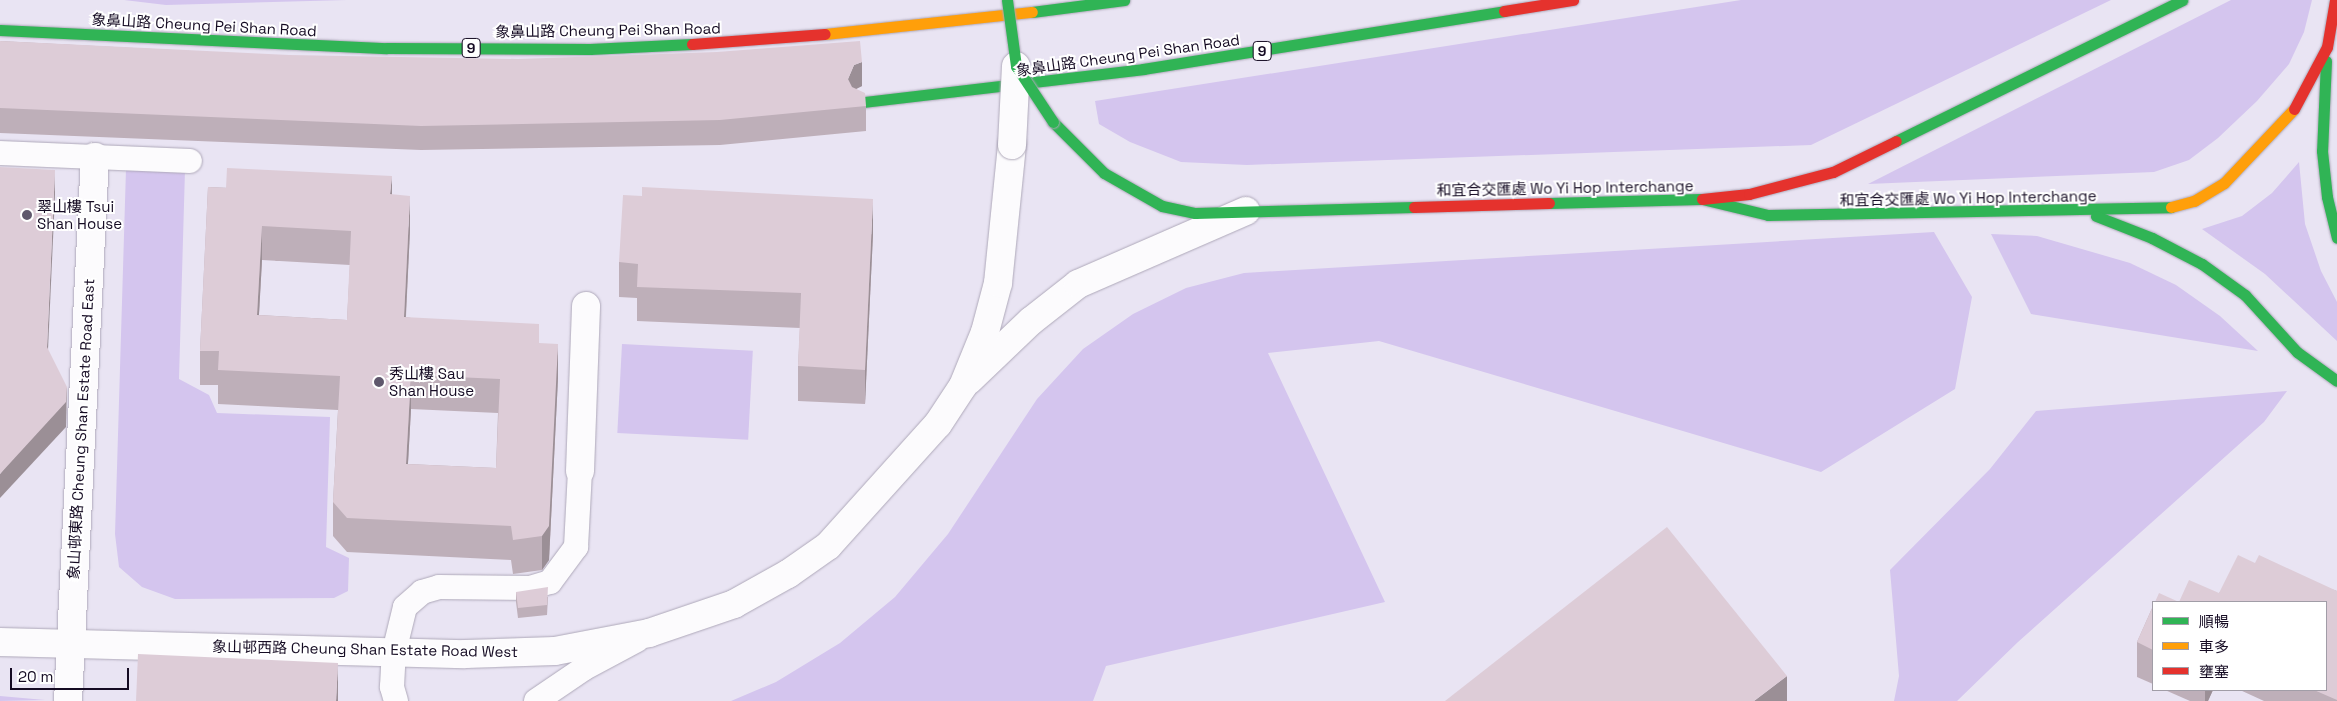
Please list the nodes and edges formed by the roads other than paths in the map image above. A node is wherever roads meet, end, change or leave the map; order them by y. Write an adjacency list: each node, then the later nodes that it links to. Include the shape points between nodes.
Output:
1 (1007, 0): 8 (main road, 和宜合交匯處 Wo Yi Hop Interchange, bridge)
2 (1124, 0): 6 (main road, 象鼻山路 Cheung Pei Shan Road / 9, via 758,41 590,49 387,48)
3 (1573, 0): 9 (main road, 象鼻山路 Cheung Pei Shan Road / 9, via 1162,66)
4 (2182, 0): 13 (main road, via 1833,172 1749,194)
5 (2335, 0): 7 (main road, 和宜合交匯處 Wo Yi Hop Interchange)
6 (0, 30)
7 (2327, 47): 14 (main road, 和宜合交匯處 Wo Yi Hop Interchange, via 2292,112 2224,183 2194,201 2167,208); 16 (main road, via 2322,151 2327,197)
8 (1016, 66): 15 (main road, 和宜合交匯處 Wo Yi Hop Interchange, bridge, via 1033,97 1053,122 1104,173 1162,206 1195,213); 19 (street, 象山邨西路 Cheung Shan Estate Road West, bridge, via 1012,145 998,283 985,332)
9 (864, 102)
10 (0, 153): 11 (lane)
11 (95, 157): 12 (lane); 23 (street, 象山邨東路 Cheung Shan Estate Road East)
12 (190, 161)
13 (1702, 200): 14 (main road, 和宜合交匯處 Wo Yi Hop Interchange, via 1768,216); 15 (main road, 和宜合交匯處 Wo Yi Hop Interchange)
14 (2082, 210): 18 (main road, via 2152,238 2202,264 2244,295 2297,352)
15 (1246, 211): 19 (street, 象山邨西路 Cheung Shan Estate Road West, via 1078,284 1031,321)
16 (2337, 238)
17 (586, 306): 20 (street)
18 (2337, 381)
19 (963, 386): 21 (street, 象山邨西路 Cheung Shan Estate Road West, via 938,424 828,546 788,574 734,604)
20 (580, 471): 24 (lane, via 576,547 550,582 530,588 439,587 422,592 405,607)
21 (649, 633): 24 (street, 象山邨西路 Cheung Shan Estate Road West, via 555,651); 27 (lane, via 584,669)
22 (0, 642): 23 (street, 象山邨西路 Cheung Shan Estate Road West)
23 (70, 643): 24 (street, 象山邨西路 Cheung Shan Estate Road West); 25 (street, 象山邨東路 Cheung Shan Estate Road East)
24 (394, 652): 26 (lane, via 392,687)
25 (68, 701)
26 (396, 701)
27 (536, 701)

